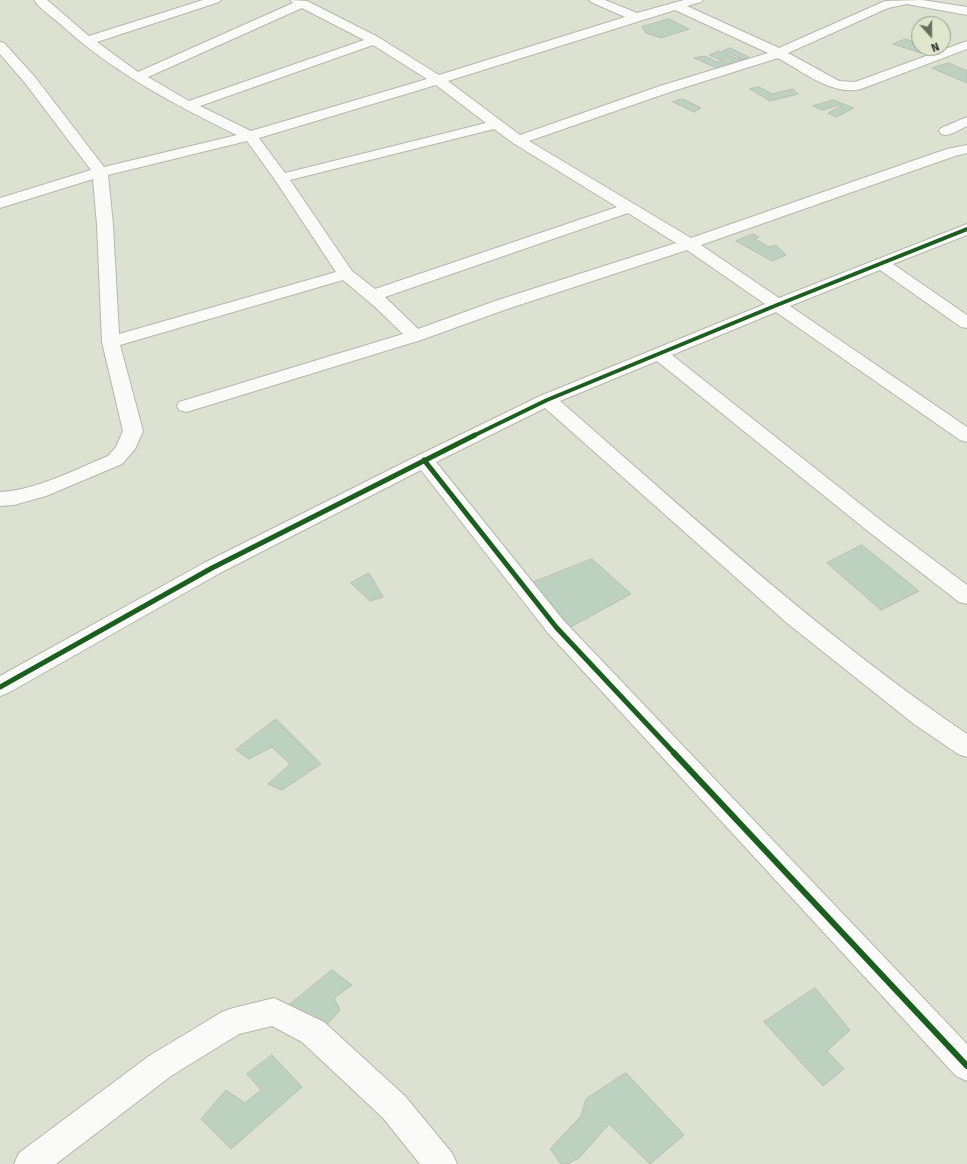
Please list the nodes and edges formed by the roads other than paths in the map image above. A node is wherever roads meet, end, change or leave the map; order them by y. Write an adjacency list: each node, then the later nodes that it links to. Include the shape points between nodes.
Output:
1 (40, 0): 10 (street)
2 (215, 0): 10 (street)
3 (594, 0): 8 (street)
4 (698, 0): 6 (street)
5 (300, 2): 9 (street); 14 (street)
6 (676, 6): 8 (street); 13 (street)
7 (967, 10): 13 (street, via 900,1 885,5)
8 (636, 17): 15 (street)
9 (374, 40): 15 (street); 16 (street)
10 (88, 41): 14 (street)
11 (967, 45): 13 (street, via 856,86 836,85)
12 (0, 46): 23 (street, via 30,80)
13 (779, 53): 21 (street)
14 (137, 77): 16 (street)
15 (438, 80): 18 (street); 20 (street)
16 (188, 106): 20 (street)
17 (967, 121): 19 (street)
18 (497, 124): 21 (street); 24 (street)
19 (946, 131)
20 (250, 136): 23 (street); 24 (street)
21 (518, 140): 26 (street)
22 (967, 149): 28 (street, via 952,152)
23 (100, 172): 25 (street); 35 (street)
24 (281, 178): 30 (street)
25 (0, 203)
26 (629, 208): 28 (street); 31 (street)
27 (967, 230): 29 (street)
28 (689, 244): 32 (street); 34 (street, via 502,304)
29 (881, 263): 32 (street); 33 (street)
30 (346, 274): 31 (street); 35 (street)
31 (372, 296): 34 (street)
32 (777, 305): 36 (street); 39 (street)
33 (967, 323)
34 (416, 336): 38 (street)
35 (111, 342): 41 (street, via 133,431 125,449 115,460 69,479 14,498)
36 (660, 354): 37 (street); 42 (street, via 876,527)
37 (547, 400): 40 (street); 44 (street, via 795,617 923,717)
38 (186, 406)
39 (967, 436)
40 (424, 460): 43 (street, via 212,568); 45 (street, via 556,627)
41 (0, 499)
42 (967, 596)
43 (0, 687)
44 (967, 747)
45 (967, 1066)
46 (30, 1164): 47 (street, via 160,1066 233,1022 274,1012 313,1032 394,1107)
47 (441, 1164)

